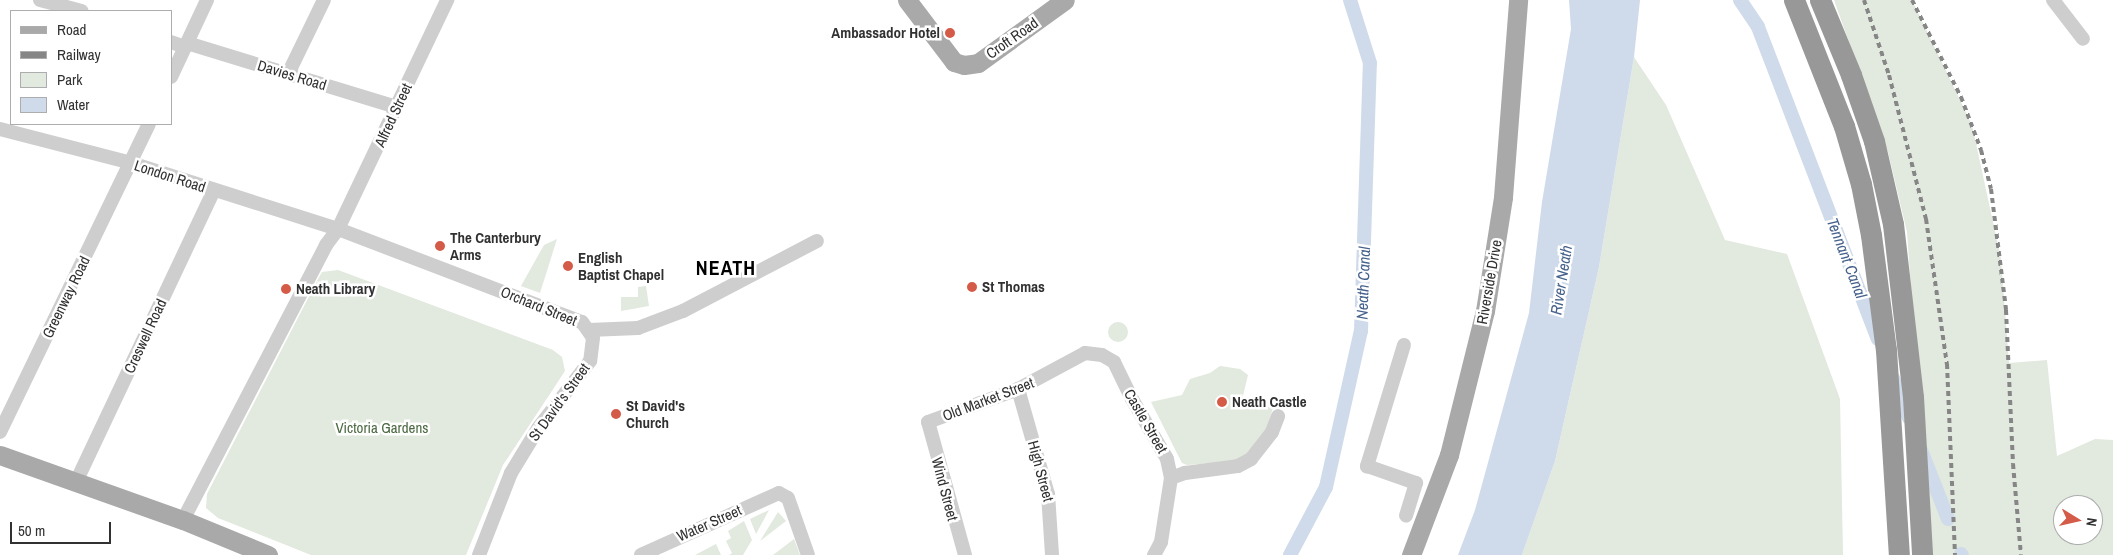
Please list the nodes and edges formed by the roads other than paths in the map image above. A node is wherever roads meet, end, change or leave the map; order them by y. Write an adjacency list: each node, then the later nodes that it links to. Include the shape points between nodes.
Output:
1 (40, 0): 11 (street)
2 (207, 0): 14 (street)
3 (324, 0): 15 (street)
4 (447, 0): 17 (street, Alfred Street)
5 (907, 0): 6 (main road, Croft Road, via 954,62 978,63)
6 (1065, 0)
7 (1518, 0): 43 (main road, Riverside Drive, via 1503,197 1485,311 1449,456)
8 (1794, 0): 44 (highway, via 1822,66 1861,184 1886,350)
9 (1820, 0): 45 (highway, via 1874,141 1891,215 1913,397)
10 (2053, 0): 12 (street)
11 (78, 10)
12 (2083, 39)
13 (172, 42): 14 (street, Davies Road)
14 (186, 45): 15 (street, Davies Road); 16 (street)
15 (288, 74): 17 (street, Davies Road)
16 (172, 75)
17 (396, 107): 22 (street, Alfred Street)
18 (149, 125): 20 (street, Greenway Road)
19 (0, 129): 20 (street, London Road)
20 (131, 162): 21 (street, London Road); 30 (street, Greenway Road)
21 (214, 190): 22 (street, London Road); 33 (street, Creswell Road)
22 (338, 229): 24 (street, Orchard Street, via 571,317); 35 (street, via 323,251)
23 (816, 241): 24 (street, Orchard Street, via 683,311 638,328)
24 (589, 330): 37 (street, St David's Street, via 593,338 590,361 539,427 511,473)
25 (1404, 345): 34 (street, via 1367,466 1416,483)
26 (1102, 355): 27 (street, Old Market Street, via 1085,354); 32 (street, Castle Street, via 1114,362 1167,459)
27 (1018, 389): 29 (street, Old Market Street); 41 (street, High Street, via 1048,494)
28 (1278, 416): 32 (street, via 1272,432 1251,459 1238,466 1184,472)
29 (928, 422): 40 (street, Wind Street)
30 (0, 432)
31 (0, 455): 33 (main road)
32 (1171, 478): 42 (street, Castle Street, via 1161,542)
33 (76, 482): 35 (main road)
34 (1406, 516)
35 (183, 520): 36 (main road)
36 (268, 555)
37 (479, 555)
38 (641, 555): 39 (street, Water Street, via 779,493 788,498)
39 (808, 555)
40 (965, 555)
41 (1052, 555)
42 (1154, 555)
43 (1411, 555)
44 (1899, 555)
45 (1922, 555)

